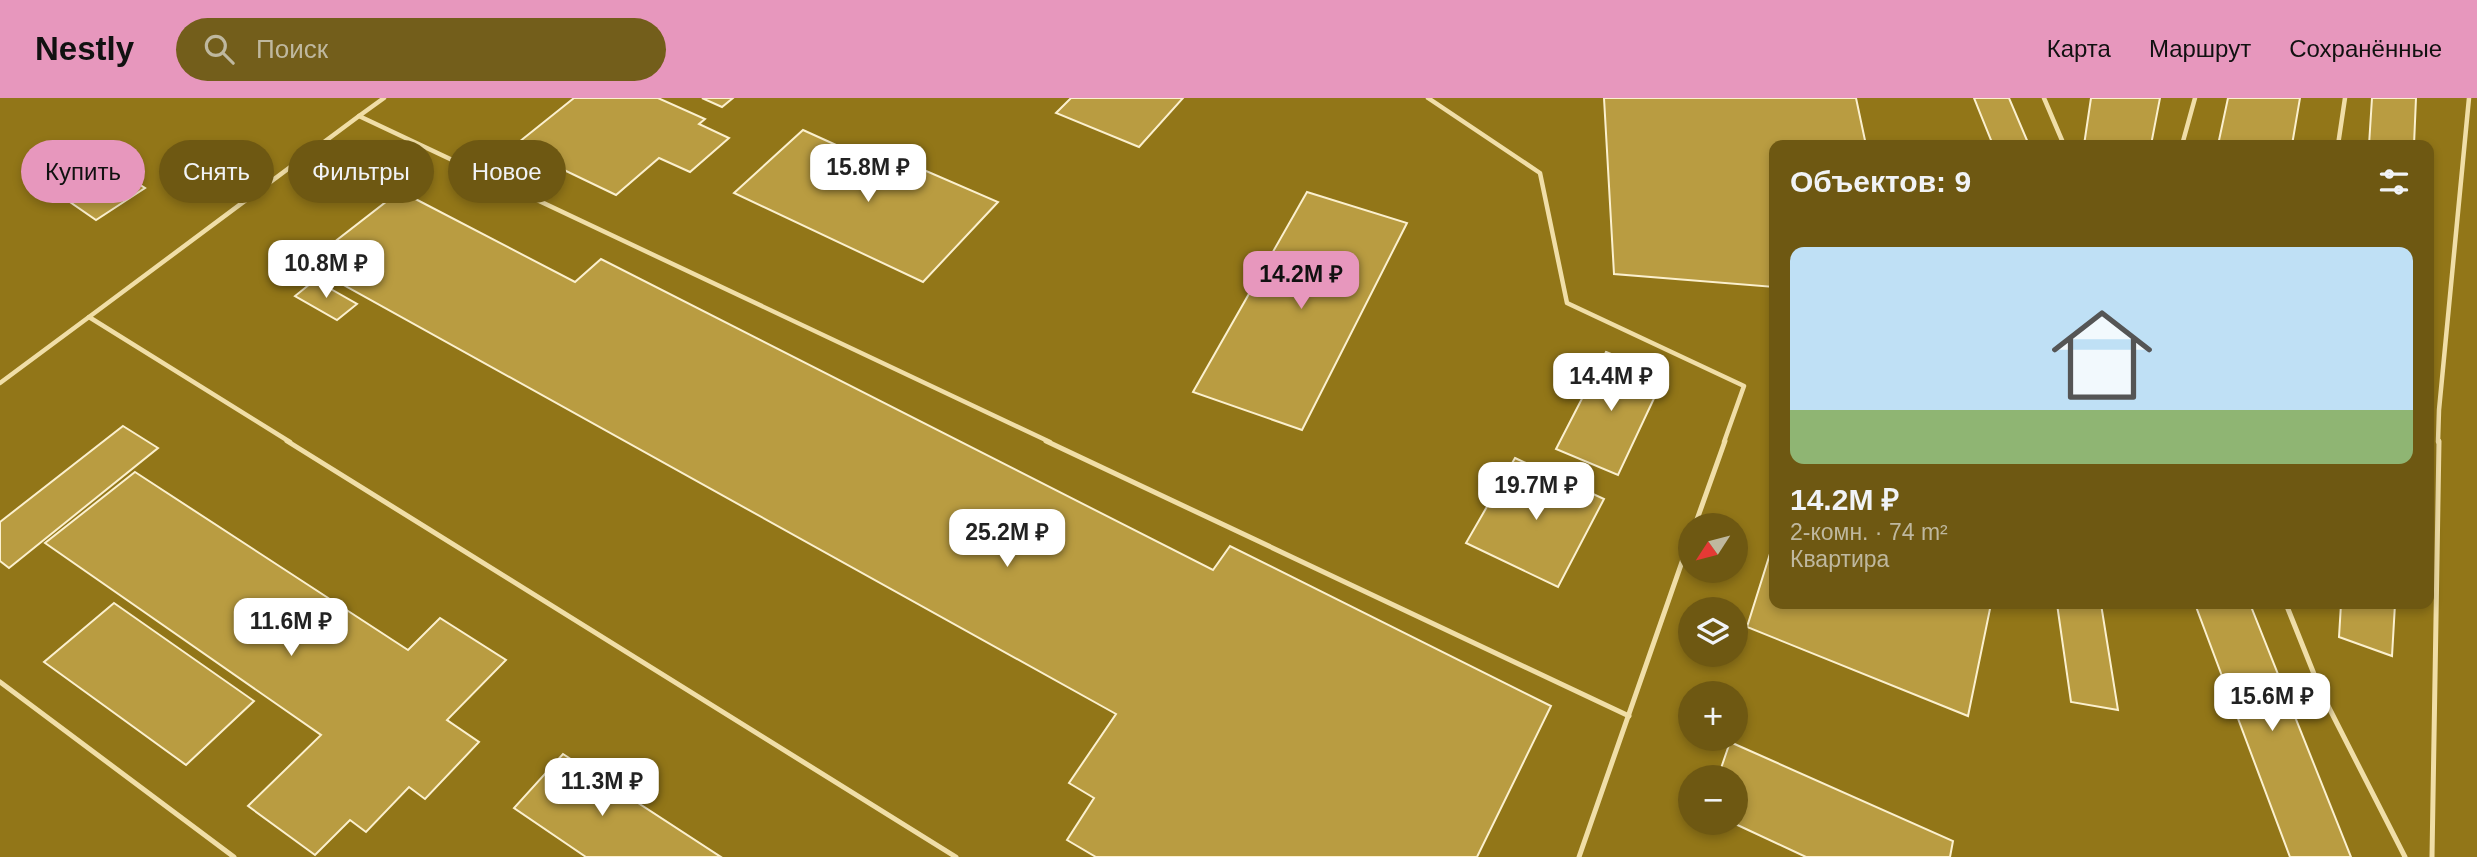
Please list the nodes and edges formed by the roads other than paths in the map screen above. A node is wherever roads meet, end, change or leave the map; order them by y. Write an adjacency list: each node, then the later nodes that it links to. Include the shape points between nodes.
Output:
1 (384, 98): 7 (lane)
2 (1428, 98): 13 (lane, via 1540,173 1567,303 1744,386)
3 (2044, 98): 8 (lane)
4 (2195, 98): 9 (lane)
5 (2345, 98): 10 (lane)
6 (2469, 98): 22 (lane, via 2439,410)
7 (359, 116): 11 (lane); 17 (lane)
8 (2062, 140)
9 (2183, 140)
10 (2339, 140)
11 (89, 317): 12 (lane); 19 (lane)
12 (0, 383)
13 (1699, 513)
14 (1678, 574): 17 (lane)
15 (2288, 609): 21 (lane, via 2322,694)
16 (0, 682): 18 (lane)
17 (1629, 716): 20 (lane)
18 (234, 857)
19 (956, 857)
20 (1579, 857)
21 (2405, 857)
22 (2432, 857)

